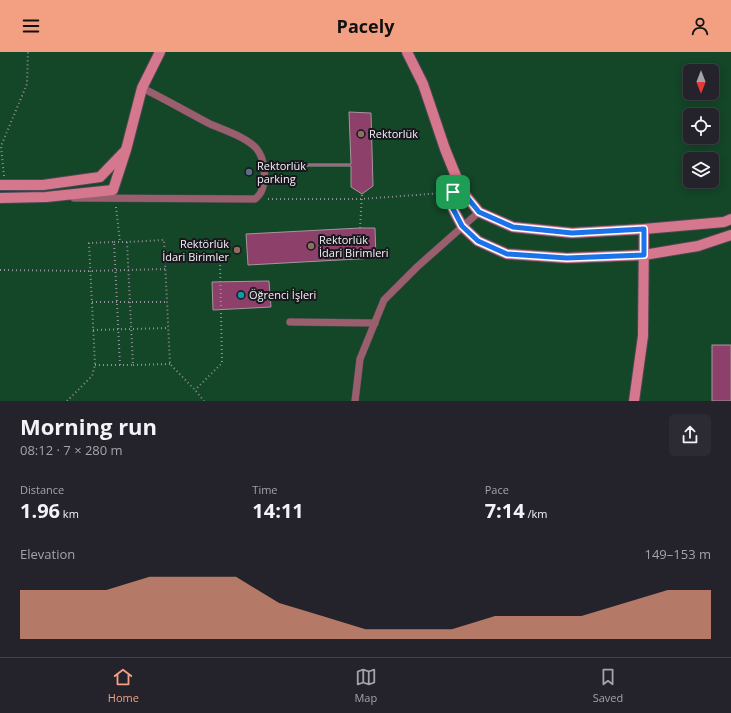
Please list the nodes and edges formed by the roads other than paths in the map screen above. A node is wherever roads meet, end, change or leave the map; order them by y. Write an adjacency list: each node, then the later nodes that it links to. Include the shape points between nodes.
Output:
1 (160, 52): 3 (street)
2 (407, 52): 5 (street, via 423,84)
3 (142, 88): 4 (street); 7 (lane, via 240,137 256,148 262,156 264,170 261,193 255,199)
4 (126, 150): 6 (street, via 100,177 43,184); 7 (street, via 113,190)
5 (455, 174): 9 (street, via 462,191); 11 (street, via 451,205)
6 (2, 185)
7 (46, 197): 8 (street)
8 (0, 198)
9 (479, 212): 11 (lane); 12 (street, via 521,228 572,233)
10 (731, 219): 12 (street, via 724,222)
11 (462, 226): 14 (street, via 478,241 507,254 567,258); 16 (lane, via 384,300)
12 (644, 229): 14 (street)
13 (731, 235): 14 (street, via 698,246)
14 (644, 255): 18 (street, via 643,336)
15 (290, 322): 16 (lane)
16 (375, 323): 17 (lane, via 360,359)
17 (354, 401)
18 (634, 401)

